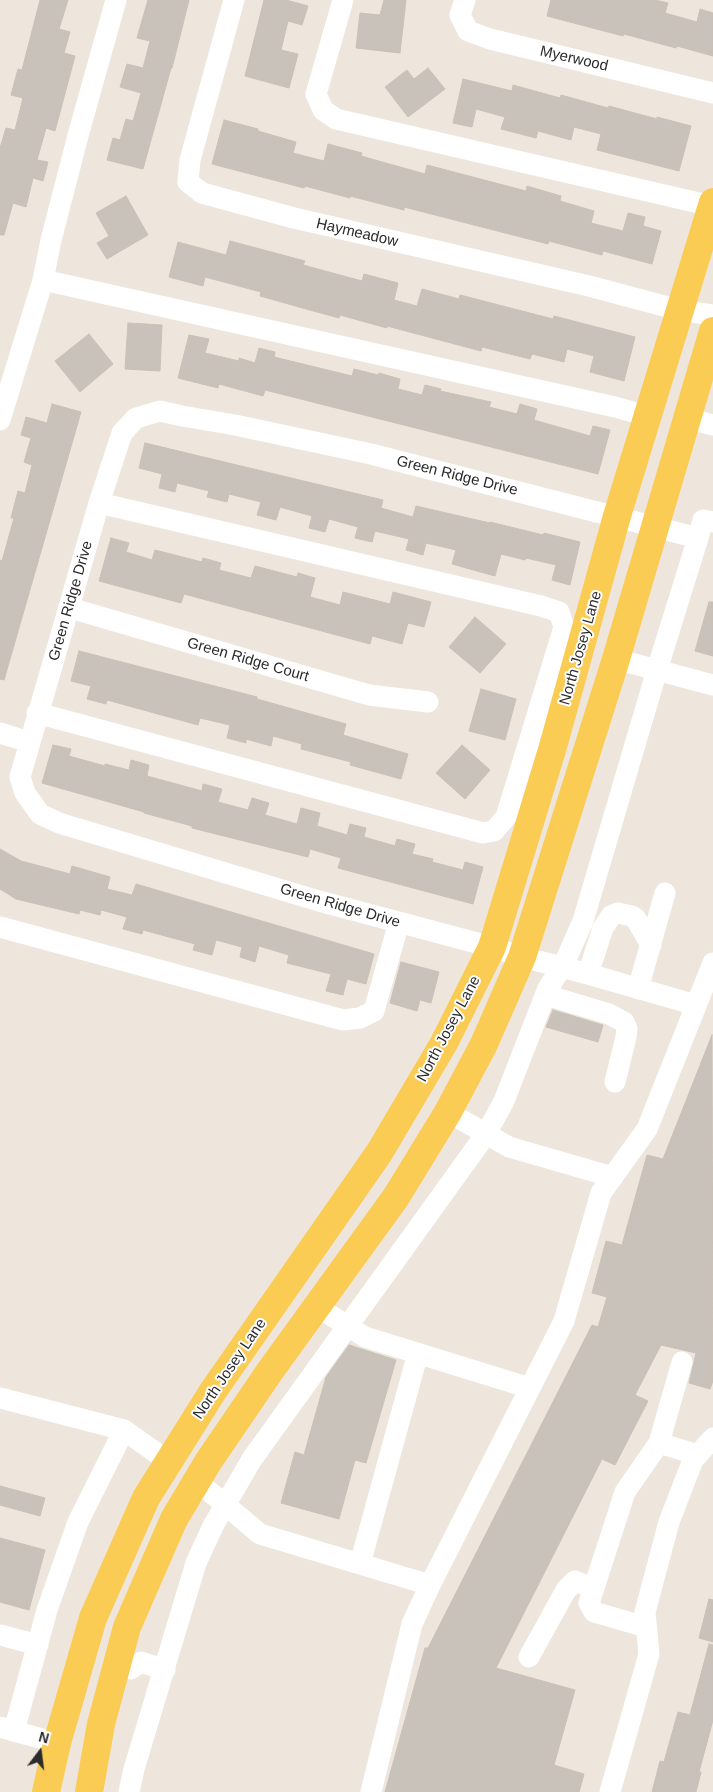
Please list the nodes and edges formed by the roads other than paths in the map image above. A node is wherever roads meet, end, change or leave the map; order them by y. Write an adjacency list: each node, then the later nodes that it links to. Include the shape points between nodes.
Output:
1 (116, 0): 7 (street)
2 (234, 0): 8 (street, Haymeadow, via 190,160 188,182 202,193)
3 (342, 0): 6 (street, via 316,94 323,110 336,119)
4 (464, 0): 5 (street, Myerwood, via 460,15 468,31)
5 (713, 93)
6 (712, 204): 8 (main road, North Josey Lane)
7 (43, 280): 11 (street); 13 (street)
8 (679, 310): 9 (street, Haymeadow); 11 (main road, North Josey Lane)
9 (713, 314)
10 (713, 331): 12 (main road)
11 (647, 416): 16 (main road, North Josey Lane)
12 (687, 418): 14 (street); 18 (main road)
13 (0, 420)
14 (713, 424)
15 (99, 504): 16 (street, Green Ridge Drive, via 122,433 136,418 160,410 371,454); 20 (street, Green Ridge Drive); 25 (street, via 542,606 559,612 564,627 506,817 494,831 483,833)
16 (617, 516): 18 (street, Green Ridge Drive); 34 (main road, North Josey Lane, via 552,750)
17 (713, 522): 19 (street, via 703,520)
18 (655, 526): 19 (street, Green Ridge Drive); 21 (main road)
19 (698, 538): 22 (street)
20 (70, 608): 24 (street, Green Ridge Court, via 369,695); 25 (street, Green Ridge Drive)
21 (616, 659): 22 (street); 35 (main road)
22 (657, 670): 23 (street); 29 (street)
23 (713, 685)
24 (428, 702)
25 (38, 713): 27 (street, Green Ridge Drive)
26 (0, 733): 27 (street)
27 (29, 742): 31 (street, Green Ridge Drive, via 20,776 24,793 46,817 319,901)
28 (665, 893): 33 (street)
29 (586, 912): 30 (street); 37 (street)
30 (608, 919): 33 (street, via 618,913 632,916); 38 (street)
31 (399, 922): 32 (street, via 374,1011 360,1018 343,1020); 34 (street, Green Ridge Drive)
32 (0, 927)
33 (651, 944): 39 (street)
34 (492, 947): 35 (street, Green Ridge Drive); 57 (main road, North Josey Lane, via 444,1043 379,1153 213,1391)
35 (522, 956): 37 (street, Green Ridge Drive); 44 (main road, via 484,1044)
36 (713, 963): 41 (street)
37 (562, 967): 38 (street, Green Ridge Drive); 40 (street)
38 (588, 974): 39 (street, Green Ridge Drive)
39 (636, 988): 41 (street, Green Ridge Drive); 42 (street)
40 (546, 994): 42 (street); 45 (street, via 504,1101)
41 (696, 1005): 46 (street, via 647,1129)
42 (624, 1022): 43 (street, via 626,1037)
43 (615, 1082)
44 (448, 1112): 45 (street); 47 (main road, via 396,1197)
45 (486, 1134): 46 (street, via 509,1147); 48 (street)
46 (613, 1177): 51 (street, via 601,1193 564,1321)
47 (316, 1306): 48 (street); 58 (main road)
48 (348, 1326): 49 (street, via 365,1337); 59 (street, via 252,1459)
49 (418, 1353): 51 (street); 60 (street)
50 (682, 1362): 55 (street)
51 (530, 1388): 61 (street)
52 (0, 1398): 53 (street)
53 (124, 1430): 57 (street); 65 (street, via 78,1522)
54 (713, 1438): 56 (street)
55 (659, 1443): 56 (street); 62 (street, via 625,1492)
56 (698, 1455): 63 (street, via 669,1522 645,1612)
57 (169, 1462): 58 (main road); 70 (main road, North Josey Lane, via 146,1498 92,1618)
58 (197, 1482): 59 (street); 67 (main road, via 174,1519 127,1627)
59 (225, 1505): 60 (street, via 260,1534); 68 (street, via 196,1563)
60 (360, 1564): 61 (street)
61 (430, 1585): 74 (street, via 412,1624)
62 (594, 1588): 63 (street, via 589,1602 594,1612); 66 (street, via 574,1581)
63 (646, 1627): 75 (street, via 649,1654)
64 (0, 1635): 65 (street)
65 (38, 1645): 69 (street)
66 (528, 1657)
67 (124, 1667): 68 (street, via 132,1676); 72 (main road, via 101,1724)
68 (162, 1678): 73 (street)
69 (7, 1729): 70 (street)
70 (57, 1743): 71 (main road, North Josey Lane)
71 (46, 1792)
72 (89, 1792)
73 (129, 1792)
74 (371, 1792)
75 (610, 1792)

